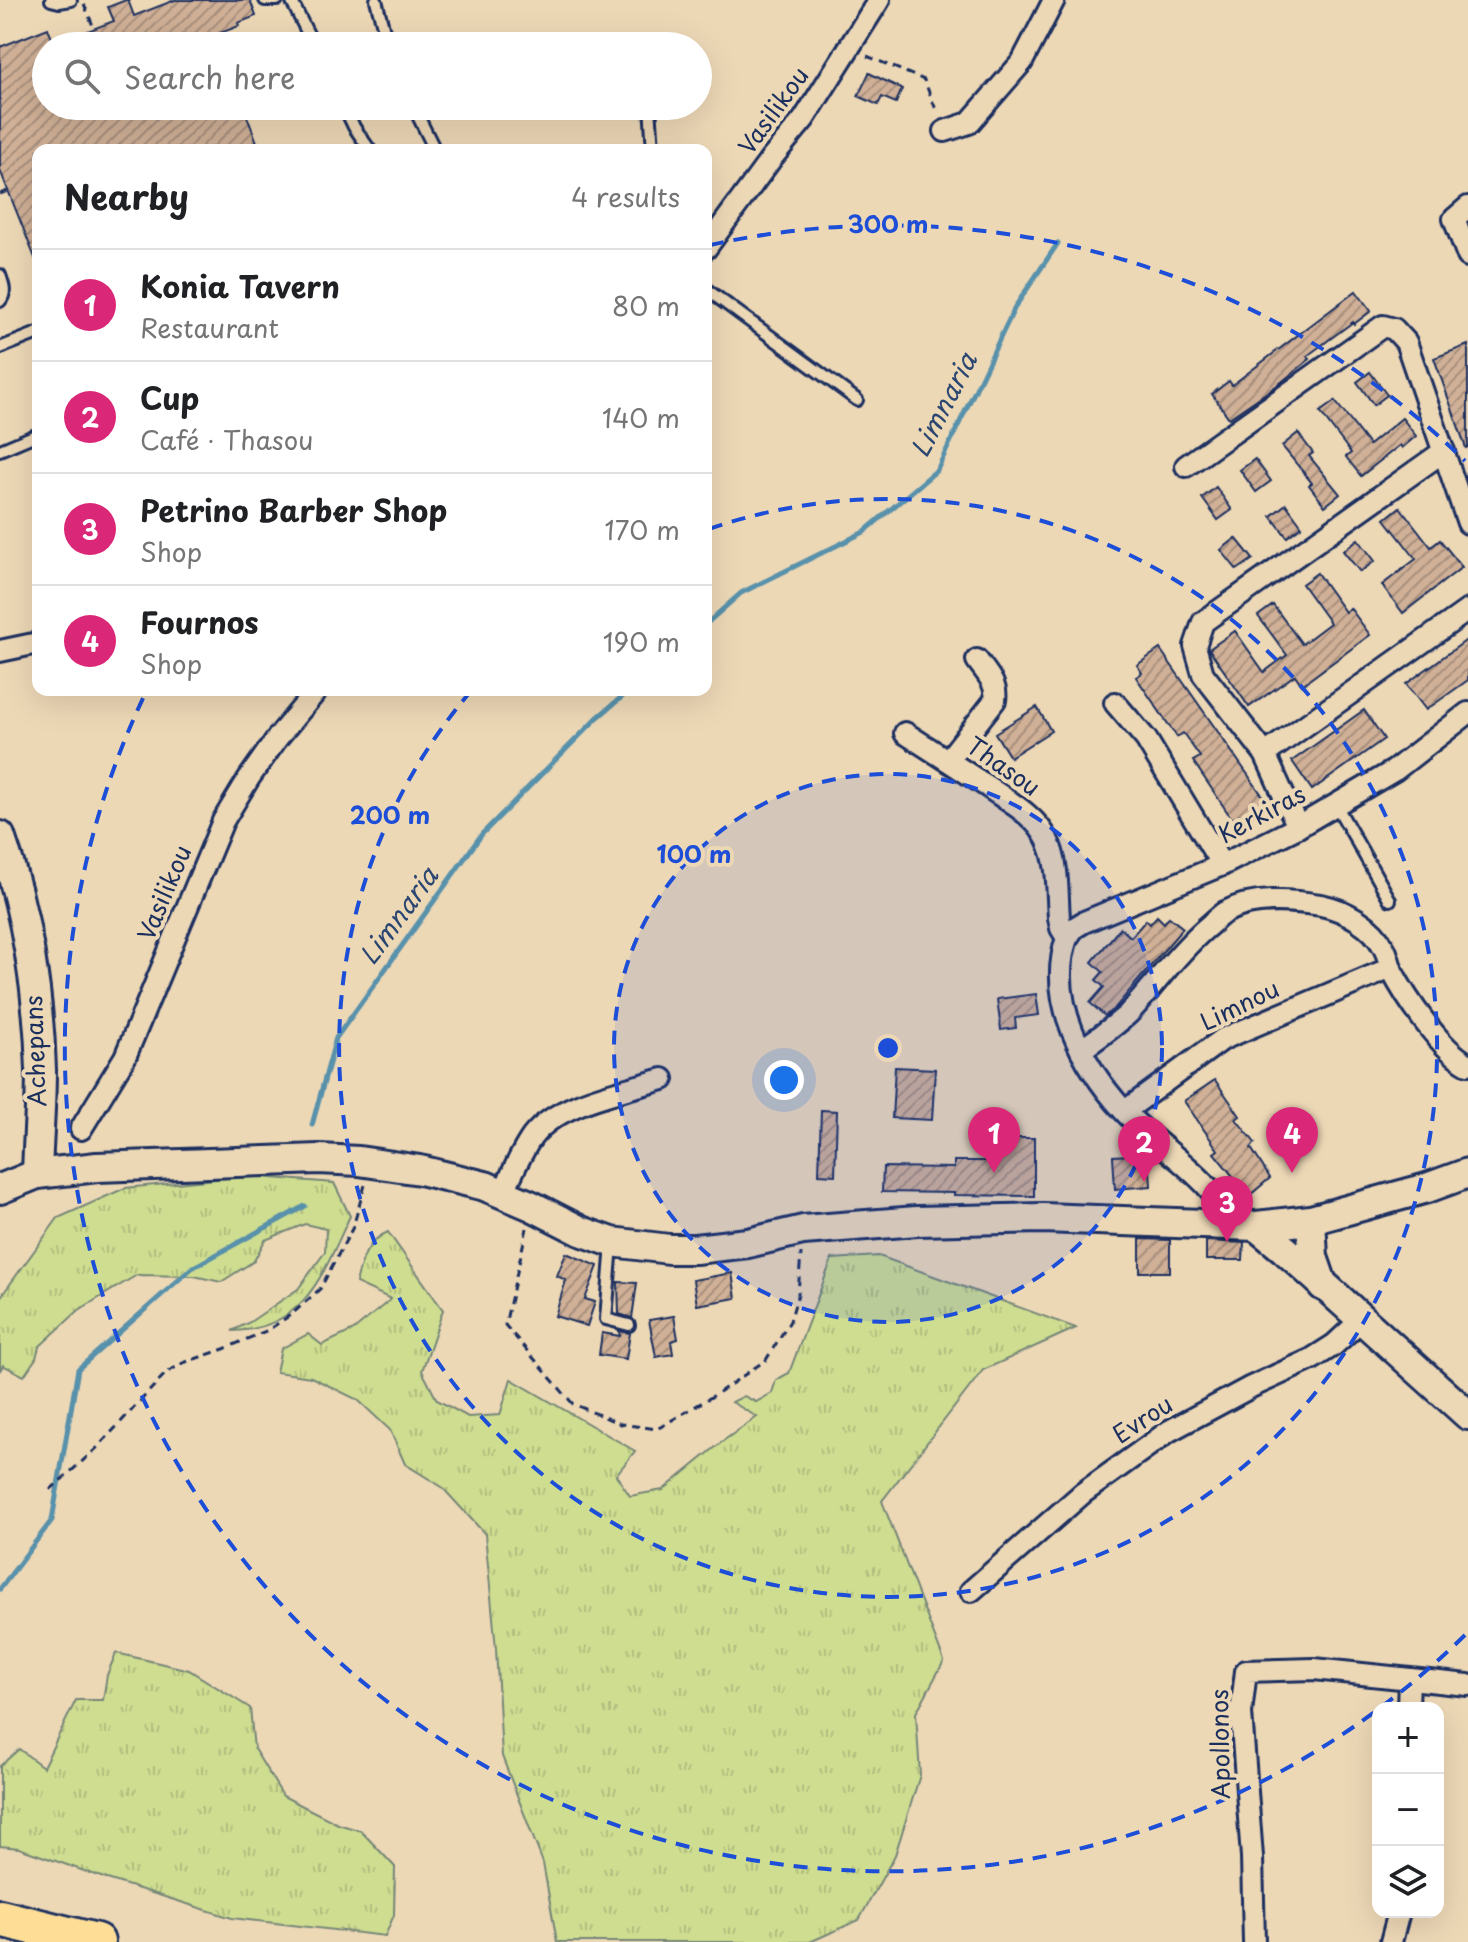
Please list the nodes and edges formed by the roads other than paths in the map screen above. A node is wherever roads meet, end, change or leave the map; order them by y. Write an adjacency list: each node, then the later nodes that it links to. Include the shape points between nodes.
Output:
1 (51, 0): 2 (lane)
2 (71, 0)
3 (265, 0): 4 (lane)
4 (277, 0)
5 (291, 0): 9 (lane)
6 (376, 0): 10 (lane)
7 (879, 0): 19 (street, Vasilikou, via 804,119)
8 (1054, 0): 14 (street, via 1022,62 969,123)
9 (307, 32)
10 (384, 32)
11 (351, 120): 15 (lane)
12 (420, 120): 16 (lane)
13 (651, 120): 17 (lane)
14 (945, 131)
15 (366, 144)
16 (432, 144)
17 (653, 144)
18 (1468, 207): 20 (street, via 1454,219)
19 (712, 240)
20 (1468, 256)
21 (0, 275): 23 (lane, via 5,290)
22 (712, 293): 26 (lane)
23 (0, 301)
24 (32, 335): 25 (lane)
25 (0, 348)
26 (857, 400)
27 (32, 437): 28 (lane)
28 (0, 450)
29 (1444, 451): 30 (street, via 1406,342 1383,326); 31 (street); 40 (street, via 1203,622 1195,646 1203,674)
30 (1186, 466)
31 (1468, 523)
32 (1468, 610): 40 (street)
33 (32, 644): 34 (street)
34 (0, 651)
35 (977, 660): 41 (street, via 994,684 995,700)
36 (312, 696): 53 (street, Vasilikou, via 223,821 125,1057)
37 (1115, 703): 45 (street, via 1146,739)
38 (1468, 713): 42 (street, Kerkiras, via 1395,770)
39 (905, 733): 41 (street, Thasou)
40 (1265, 754): 43 (street)
41 (948, 760): 47 (street, Thasou, via 1037,823 1053,856 1059,918)
42 (1336, 805): 43 (street, Kerkiras); 46 (lane)
43 (1298, 827): 45 (street, Kerkiras)
44 (0, 836): 55 (main road, Achepans, via 36,1002 41,1071)
45 (1222, 865): 47 (street, Kerkiras, via 1084,922)
46 (1390, 900)
47 (1067, 938): 49 (street, Thasou, via 1062,996)
48 (1391, 968): 49 (street, via 1372,931 1335,909 1285,901 1240,906 1197,936 1130,1011); 50 (street, via 1450,1051); 52 (street, Limnou, via 1223,1039)
49 (1081, 1050): 52 (street, Thasou)
50 (1468, 1064)
51 (663, 1079): 57 (street, via 593,1100 548,1122 522,1153)
52 (1125, 1111): 59 (street, Thasou)
53 (81, 1129)
54 (1468, 1173): 58 (main road)
55 (37, 1174): 56 (main road); 57 (main road, via 319,1159 451,1176)
56 (0, 1189)
57 (503, 1193): 60 (main road)
58 (1311, 1220): 59 (main road); 61 (main road, via 1313,1257)
59 (1245, 1226): 60 (main road, via 1004,1218 871,1223 695,1249); 61 (main road, via 1284,1249)
60 (612, 1242): 63 (lane, via 606,1319)
61 (1323, 1286): 62 (main road)
62 (1361, 1320): 64 (main road); 65 (street, Evrou, via 1312,1359 1169,1431 1083,1493)
63 (629, 1325)
64 (1468, 1415)
65 (971, 1591)
66 (1409, 1679): 67 (street, Apollonos); 68 (street); 72 (street, Apollonos, via 1314,1669 1246,1671 1241,1713)
67 (1468, 1685)
68 (1408, 1702)
69 (0, 1918): 71 (highway)
70 (1397, 1918): 73 (street)
71 (96, 1942)
72 (1254, 1942)
73 (1391, 1942)

